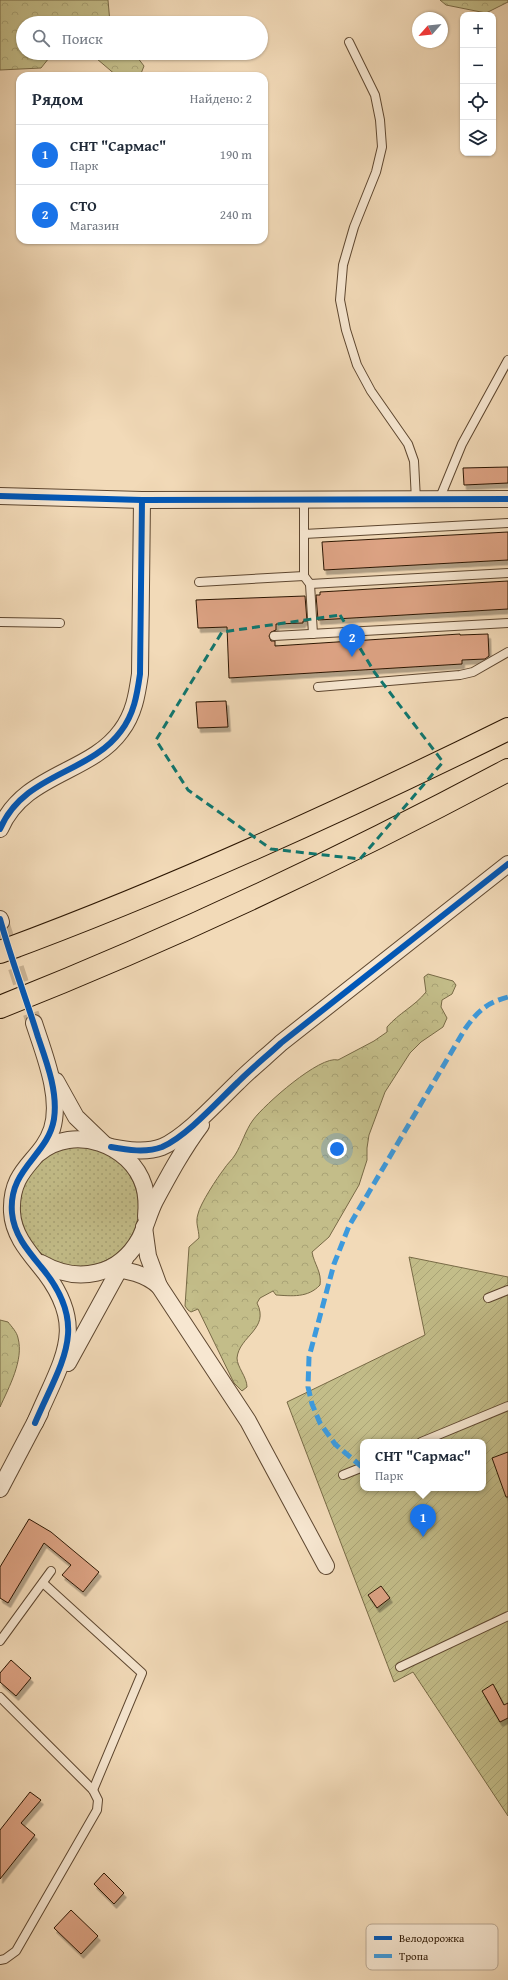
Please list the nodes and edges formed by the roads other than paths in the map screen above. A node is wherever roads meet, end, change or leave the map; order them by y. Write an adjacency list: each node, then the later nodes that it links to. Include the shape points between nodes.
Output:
1 (349, 42): 7 (lane, via 375,95 382,147 376,172 342,265 340,300 357,365 371,391 408,444 414,462)
2 (508, 360): 8 (lane, via 462,444)
3 (0, 496): 5 (street)
4 (508, 499): 8 (street)
5 (142, 500): 6 (street); 28 (street, via 140,674 137,697 131,715 109,745 24,796 11,809)
6 (304, 500): 7 (street); 10 (lane)
7 (416, 500): 8 (street)
8 (439, 500)
9 (508, 524): 10 (lane)
10 (304, 534): 12 (lane)
11 (508, 573): 14 (lane)
12 (304, 576): 13 (lane); 14 (lane)
13 (199, 582)
14 (310, 584): 18 (lane)
15 (0, 622): 17 (lane)
16 (508, 623): 18 (lane)
17 (60, 624)
18 (313, 634): 19 (lane)
19 (274, 636)
20 (508, 652): 21 (lane, via 473,672 460,675)
21 (318, 687)
22 (508, 717): 24 (street)
23 (508, 729): 24 (highway)
24 (444, 760): 30 (highway, via 271,843 146,896)
25 (508, 770): 27 (highway)
26 (508, 778): 27 (street)
27 (461, 795): 31 (highway, via 292,880)
28 (0, 829)
29 (508, 864): 34 (street, via 281,1043)
30 (0, 952)
31 (0, 1007)
32 (34, 1023): 33 (street)
33 (45, 1058): 35 (street, via 76,1117); 36 (street, via 55,1105 54,1120 46,1140)
34 (222, 1098): 35 (street, via 162,1147 139,1151); 37 (street, via 178,1158)
35 (108, 1146): 36 (street, via 90,1140 67,1140 49,1146); 37 (street, via 123,1155 144,1185 147,1199)
36 (28, 1162): 38 (street, via 17,1180 12,1208 15,1229)
37 (145, 1223): 39 (street, via 133,1249); 40 (street, via 148,1256)
38 (29, 1253): 39 (street, via 53,1270 65,1274 90,1274); 44 (street, via 56,1286 67,1311 69,1328 65,1351)
39 (116, 1266): 40 (street, via 145,1276); 44 (street)
40 (159, 1286): 49 (street, via 248,1421)
41 (508, 1290): 42 (lane)
42 (488, 1298)
43 (508, 1406): 45 (lane)
44 (35, 1423): 48 (street)
45 (428, 1439)
46 (360, 1468): 47 (lane)
47 (344, 1475)
48 (0, 1489)
49 (326, 1566)
50 (52, 1571): 51 (lane)
51 (43, 1583): 53 (lane); 56 (lane, via 142,1673)
52 (508, 1616): 54 (lane)
53 (0, 1641)
54 (400, 1667)
55 (0, 1697): 56 (lane)
56 (93, 1790): 57 (lane, via 98,1800 97,1810 16,1951)
57 (0, 1960)

